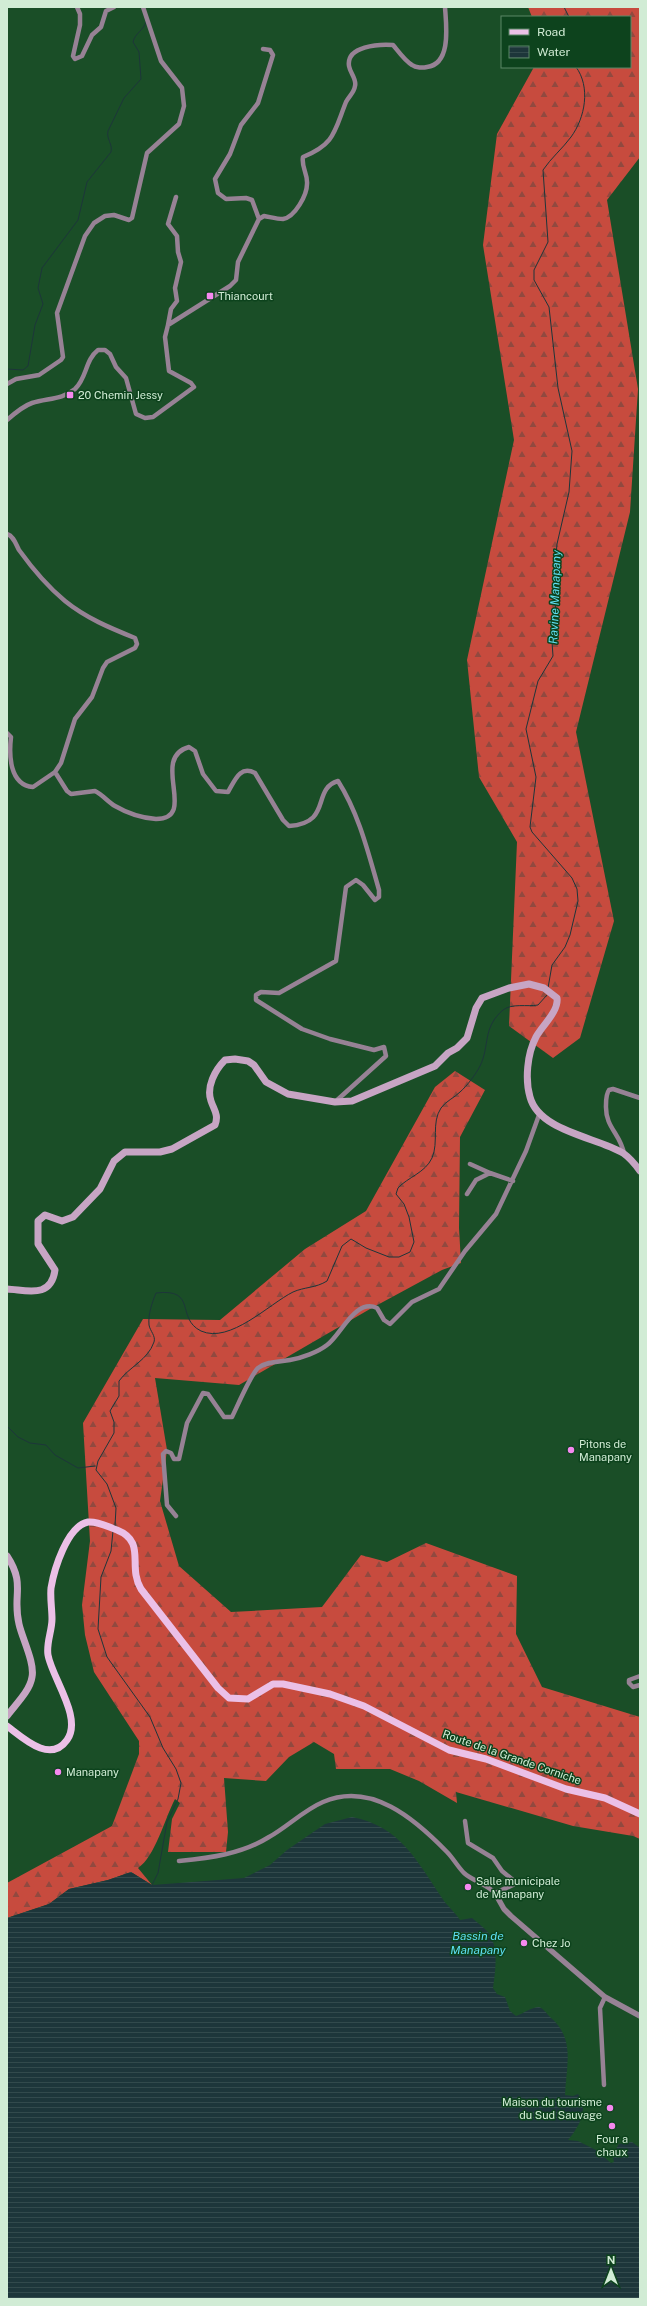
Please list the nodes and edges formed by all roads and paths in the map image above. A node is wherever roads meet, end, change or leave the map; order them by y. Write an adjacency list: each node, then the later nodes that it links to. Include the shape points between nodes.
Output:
1 (76, 7): 2 (street, via 80,19 73,56 75,59 84,54 92,35 101,27 106,11)
2 (114, 7)
3 (143, 7): 9 (street, via 161,61 182,88 182,119 175,129 147,153 132,218 128,220 114,215 105,216 94,223 85,236 57,313 63,357 39,374 16,379)
4 (446, 7): 7 (street, via 446,45 440,60 432,67 412,65 393,45 364,47 354,52 349,58 349,67 356,85 354,92 347,100 331,140 303,157 302,163 308,186 300,204 284,219 264,216)
5 (263, 49): 7 (street, via 270,50 273,55 258,103 241,125 230,154 215,179 218,194 226,199 252,200)
6 (176, 197): 8 (street, via 168,224 178,239 181,262 176,288 177,301 171,309)
7 (259, 219): 8 (street, via 238,262 236,280)
8 (168, 325): 10 (street, via 165,337 169,371 194,386 153,418 136,414 126,378 116,367 110,354 98,350 89,359 76,388 60,399 32,403)
9 (7, 384)
10 (7, 420)
11 (7, 534): 13 (street, via 11,535 39,576 64,600 92,620 137,641 135,648 107,662 103,668 92,697 76,715 65,754)
12 (7, 733): 13 (street, via 11,736 10,762 19,780 34,787)
13 (55, 772): 15 (street, via 71,794 96,791 114,806 133,815 163,819 172,814 175,806 171,770 175,757 182,749 189,747 195,751 203,774 216,791 228,792 244,770 255,773 289,826 304,825 314,818 327,789 331,783 338,781 360,825 379,897 375,900 356,880 350,882 346,887 336,961 324,970 279,992 261,992 256,995 256,1000 302,1029 374,1050 384,1047 386,1056)
14 (640, 1098): 17 (street, via 613,1088 606,1094 606,1119)
15 (335, 1102): 16 (main road, via 357,1100 434,1066 464,1042 482,998 529,984 544,988 555,995 558,1001 536,1038 529,1068 528,1089); 23 (main road, via 282,1092 266,1082 248,1061 225,1060 210,1086 211,1101 217,1112 215,1125 172,1149 160,1152 127,1151 118,1156 100,1189 73,1217 62,1221 45,1215 38,1221 38,1244 55,1270 48,1285 33,1292)
16 (539, 1115): 17 (main road, via 558,1126); 21 (street)
17 (624, 1154): 19 (main road)
18 (470, 1164): 20 (street)
19 (640, 1171)
20 (490, 1173): 21 (street); 22 (street, via 476,1180)
21 (513, 1181): 24 (street, via 496,1214 465,1251 439,1289 412,1302 390,1324 384,1320 377,1308 368,1306 348,1318 336,1338 325,1347 305,1356 273,1362 258,1368 232,1417 224,1418 208,1394 203,1393 187,1423 179,1459 174,1459 171,1453 166,1451 163,1454 167,1505)
22 (467, 1194)
23 (7, 1288)
24 (176, 1516)
25 (7, 1556): 28 (main road, via 17,1572 18,1622 33,1674 28,1687)
26 (640, 1676): 27 (street, via 629,1680 629,1683 633,1687)
27 (640, 1686)
28 (7, 1716)
29 (7, 1726): 30 (main road, Route de la Grande Corniche, via 43,1750 55,1749 62,1745 71,1732 72,1720 48,1656 52,1620 51,1590 69,1536 85,1523 95,1522 126,1534 134,1544 135,1576 141,1589 218,1688 229,1698 248,1699 274,1684 330,1694 364,1706 449,1750 486,1759 566,1789 605,1798)
30 (640, 1814)
31 (464, 1821): 33 (street, via 468,1843 493,1858 514,1883)
32 (179, 1861): 33 (street, via 242,1850 269,1837 322,1802 361,1796 382,1801 399,1812 445,1850 465,1874)
33 (495, 1893): 34 (street, via 511,1916)
34 (605, 1997): 35 (street); 36 (street, via 600,2008)
35 (640, 2016)
36 (604, 2085)

